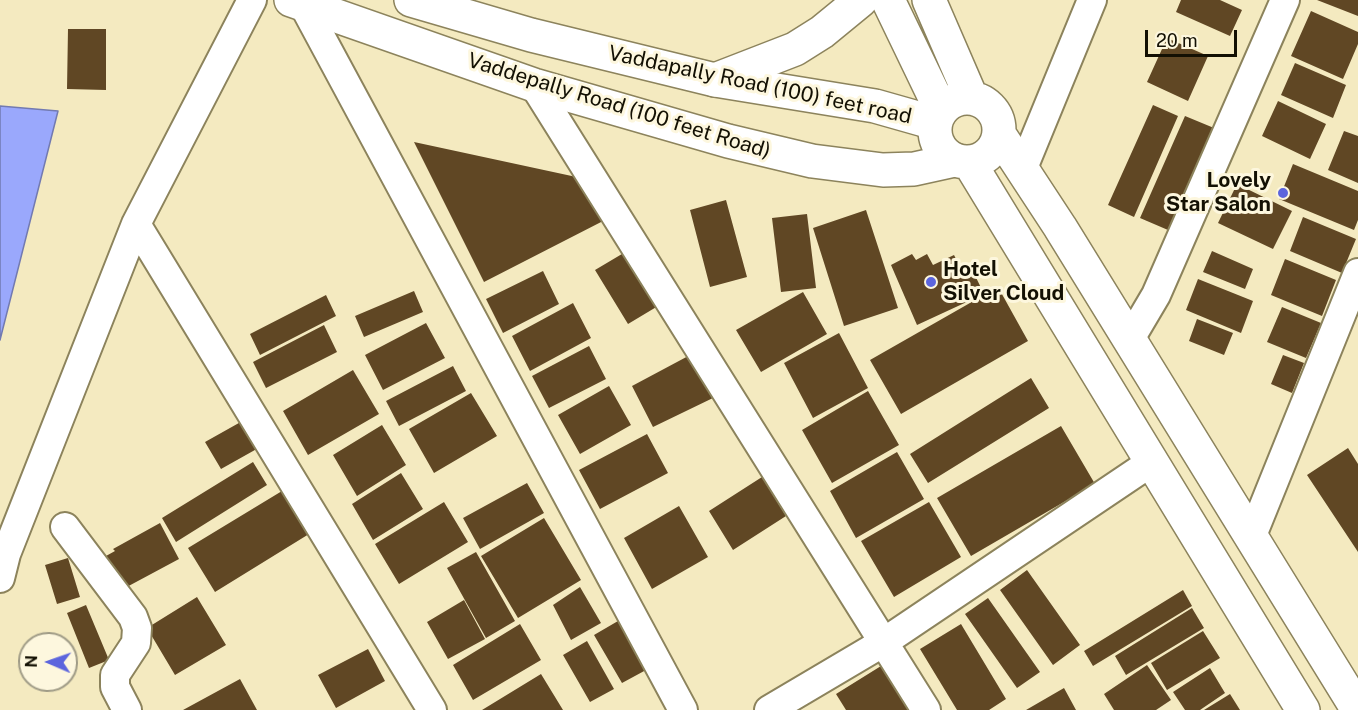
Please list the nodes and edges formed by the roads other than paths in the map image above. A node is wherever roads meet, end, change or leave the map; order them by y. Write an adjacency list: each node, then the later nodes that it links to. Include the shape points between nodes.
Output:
1 (252, 0): 16 (street)
2 (411, 0): 9 (main road, Vaddapally Road (100) feet road, via 531,35)
3 (861, 0): 9 (main road, via 795,49)
4 (888, 0): 12 (main road)
5 (929, 0): 11 (main road)
6 (1092, 0): 15 (street)
7 (1285, 0): 18 (street, via 1156,295)
8 (297, 2): 10 (main road, Vaddepally Road (100 feet Road)); 26 (street)
9 (714, 80): 12 (main road, Vaddapally Road (100) feet road)
10 (534, 85): 14 (main road, Vaddepally Road (100 feet Road), via 812,161 883,170); 23 (street)
11 (971, 97): 12 (main road, via 954,99); 13 (main road, via 987,104 997,117)
12 (938, 116): 14 (main road, via 936,138 943,152)
13 (999, 134): 14 (main road, via 994,148 983,158); 15 (main road)
14 (962, 161): 19 (main road, via 1089,356)
15 (1023, 168): 18 (main road)
16 (136, 224): 22 (street, via 6,554); 25 (street)
17 (1358, 273): 21 (street)
18 (1130, 339): 21 (main road)
19 (1150, 463): 23 (street); 29 (main road)
20 (65, 527): 24 (street, via 134,617 136,643 115,675 115,687)
21 (1251, 538): 30 (main road)
22 (0, 578)
23 (884, 642): 27 (street); 28 (street)
24 (127, 710)
25 (432, 710)
26 (683, 710)
27 (769, 710)
28 (926, 710)
29 (1303, 710)
30 (1358, 710)

